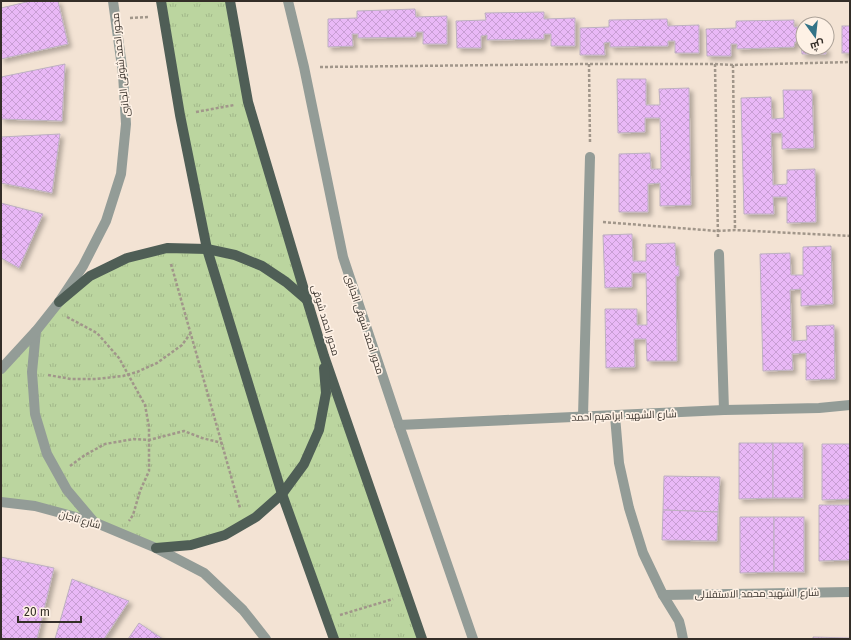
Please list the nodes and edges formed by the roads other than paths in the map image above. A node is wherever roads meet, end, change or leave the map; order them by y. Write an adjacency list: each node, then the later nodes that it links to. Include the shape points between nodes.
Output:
1 (113, 1): 9 (street, محور احمد شوقى الجانبى, via 123,74 126,124 121,174 106,221 83,266)
2 (161, 1): 6 (main road, via 180,116)
3 (230, 1): 8 (main road, محور احمد شوقى, via 248,102)
4 (288, 1): 17 (street, محور احمد شوقى الجانبى, via 343,257)
5 (590, 157): 15 (street)
6 (207, 249): 8 (main road, via 235,255 262,266); 9 (main road, via 167,248 127,258 90,276); 18 (main road)
7 (719, 254): 14 (street)
8 (307, 300): 11 (main road, محور احمد شوقى)
9 (56, 306): 10 (street)
10 (36, 331): 12 (street); 20 (street, via 32,372 35,414 47,454 67,490)
11 (324, 356): 18 (main road, via 326,393 319,430 304,464); 26 (main road, محور احمد شوقى)
12 (1, 369)
13 (850, 405): 14 (street, شارع الشهيد ابراهيم احمد)
14 (724, 410): 16 (street, شارع الشهيد ابراهيم احمد)
15 (583, 416): 16 (street, شارع الشهيد ابراهيم احمد); 17 (street, شارع الشهيد ابراهيم احمد)
16 (615, 416): 23 (street, via 619,463 629,508 643,553)
17 (399, 425): 27 (street, محور احمد شوقى الجانبى)
18 (282, 494): 21 (main road, via 256,517 225,535 191,545); 25 (main road)
19 (1, 502): 20 (street, شارع تاجان, via 35,506)
20 (94, 522): 21 (street, شارع تاجان)
21 (156, 548): 24 (street, via 204,573 243,610)
22 (850, 592): 23 (street, شارع الشهيد محمد الاستقلالى)
23 (663, 595): 28 (street, via 678,620)
24 (266, 639)
25 (334, 639)
26 (422, 639)
27 (473, 639)
28 (683, 639)

